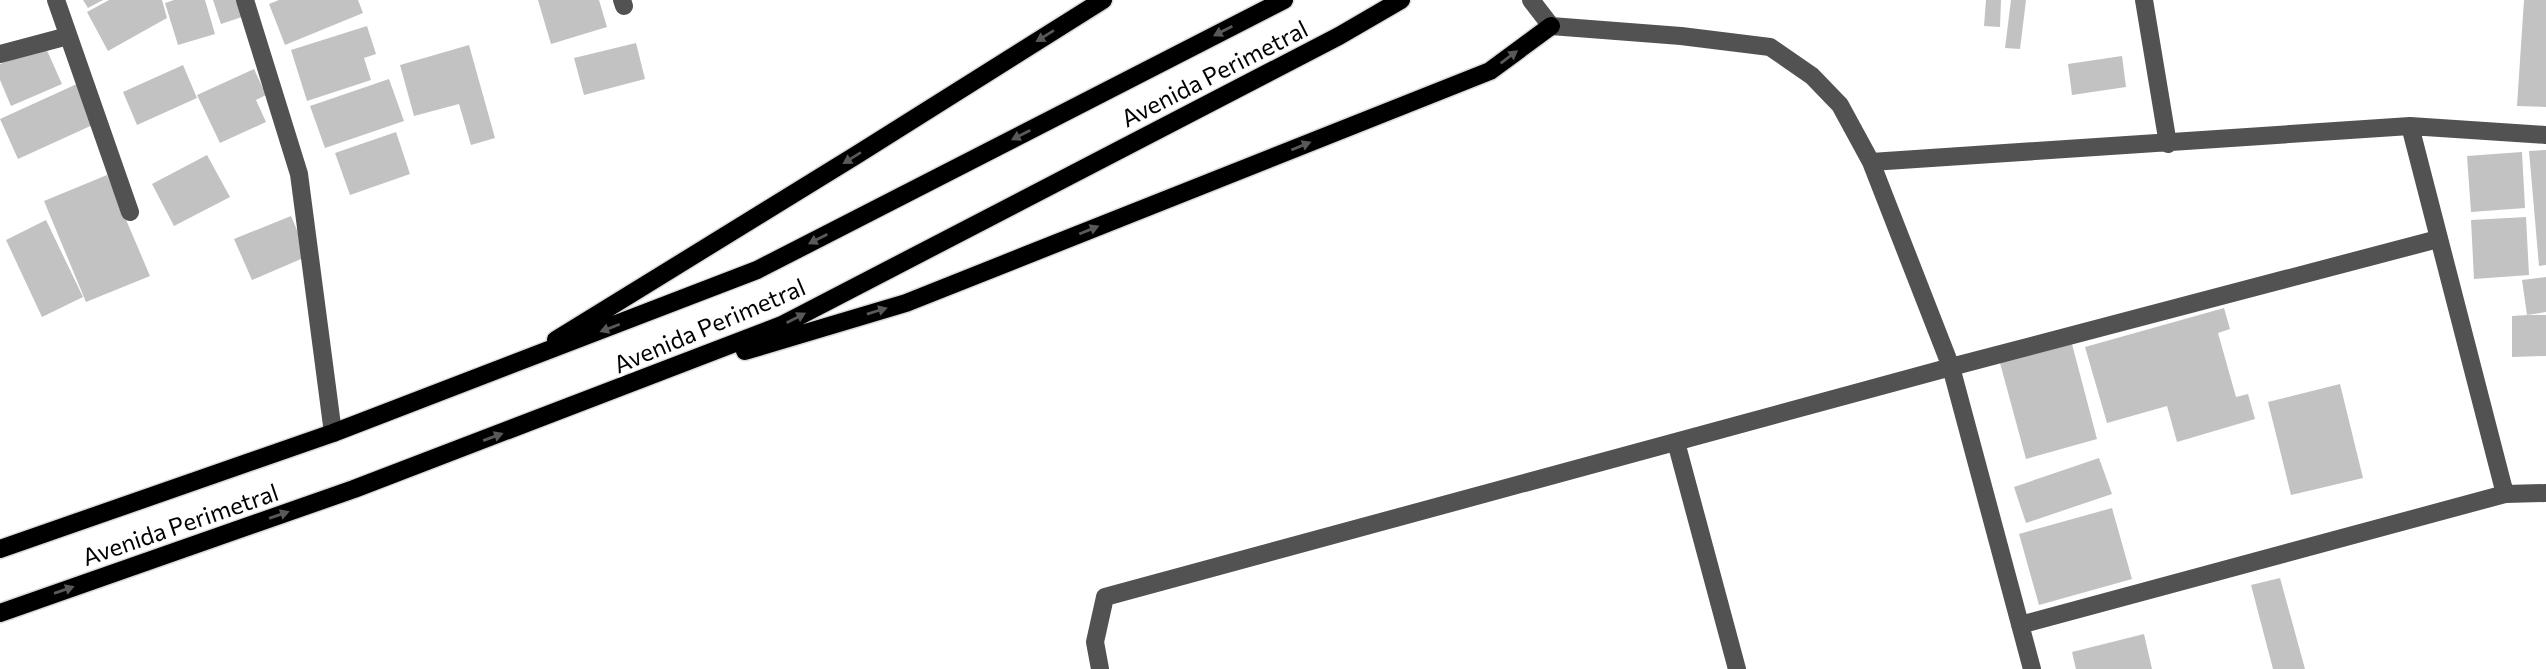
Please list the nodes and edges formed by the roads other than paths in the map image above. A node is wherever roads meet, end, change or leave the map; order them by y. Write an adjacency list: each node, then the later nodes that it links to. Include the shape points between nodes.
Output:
1 (56, 0): 9 (street)
2 (245, 0): 20 (street, via 299,174)
3 (1102, 0): 17 (main road, one-way to 17)
4 (1284, 0): 17 (main road, Avenida Perimetral, one-way to 17, via 757,270)
5 (1401, 0): 19 (main road, Avenida Perimetral, one-way to 5, via 782,325)
6 (1531, 0): 8 (street)
7 (2144, 0): 13 (street)
8 (1551, 26): 14 (street, via 1770,47 1812,76 1840,105); 19 (main road, one-way to 8, via 906,303 1490,71)
9 (68, 36): 10 (street); 15 (street)
10 (0, 54)
11 (2410, 126): 12 (street); 13 (street); 16 (street)
12 (2546, 135)
13 (2168, 144): 14 (street)
14 (1871, 162): 18 (street)
15 (130, 212)
16 (2438, 239): 18 (street); 23 (street)
17 (515, 365): 20 (main road, Avenida Perimetral)
18 (1951, 367): 21 (street); 26 (street)
19 (624, 387): 25 (main road, Avenida Perimetral, one-way to 19, via 354,489)
20 (333, 433): 24 (main road, Avenida Perimetral)
21 (1676, 442): 27 (street, via 1105,597 1095,642); 28 (street)
22 (2546, 493): 23 (street)
23 (2505, 494): 26 (street)
24 (0, 550)
25 (0, 613)
26 (2021, 625): 29 (street)
27 (1100, 669)
28 (1737, 669)
29 (2032, 669)

